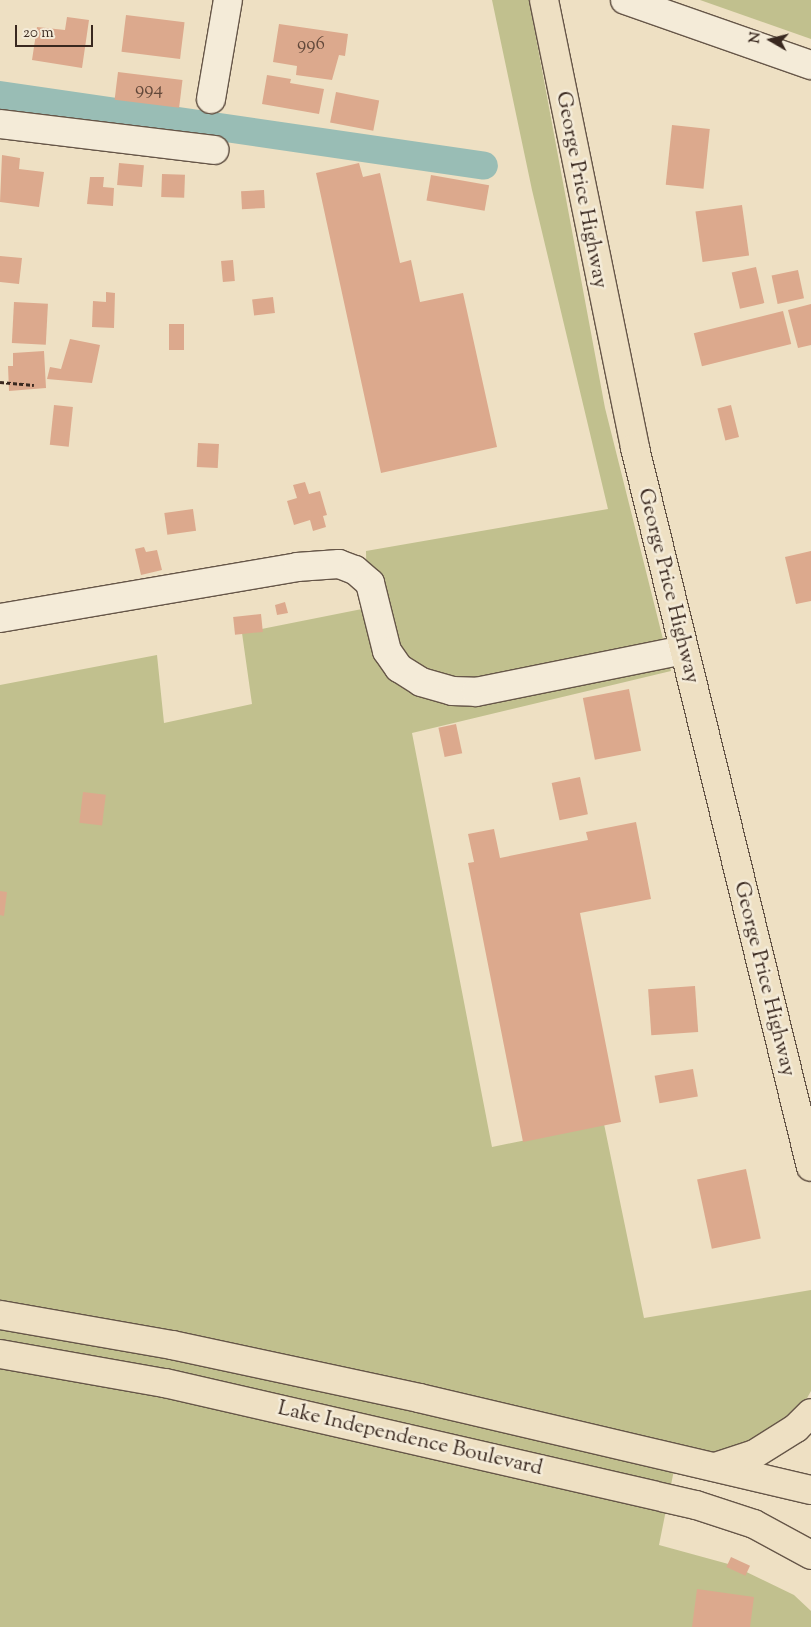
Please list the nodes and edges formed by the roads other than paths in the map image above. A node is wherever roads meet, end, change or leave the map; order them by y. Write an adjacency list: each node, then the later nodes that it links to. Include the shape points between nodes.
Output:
1 (228, 0): 5 (street)
2 (544, 0): 9 (main road, George Price Highway, via 598,281)
3 (625, 0): 4 (street)
4 (811, 65)
5 (211, 99)
6 (0, 124): 7 (street)
7 (214, 150)
8 (0, 618): 9 (street, via 297,567 339,564 355,570 370,583 387,651 399,668 421,682 452,691 476,692)
9 (684, 650): 10 (main road, George Price Highway)
10 (811, 1167)
11 (0, 1315): 14 (main road, Lake Independence Boulevard, via 172,1346 362,1386)
12 (0, 1354): 16 (main road, Lake Independence Boulevard, via 164,1383 696,1505 754,1524)
13 (811, 1413): 14 (main road, via 796,1428 753,1455)
14 (715, 1467): 15 (main road, Lake Independence Boulevard)
15 (811, 1490)
16 (811, 1555)

